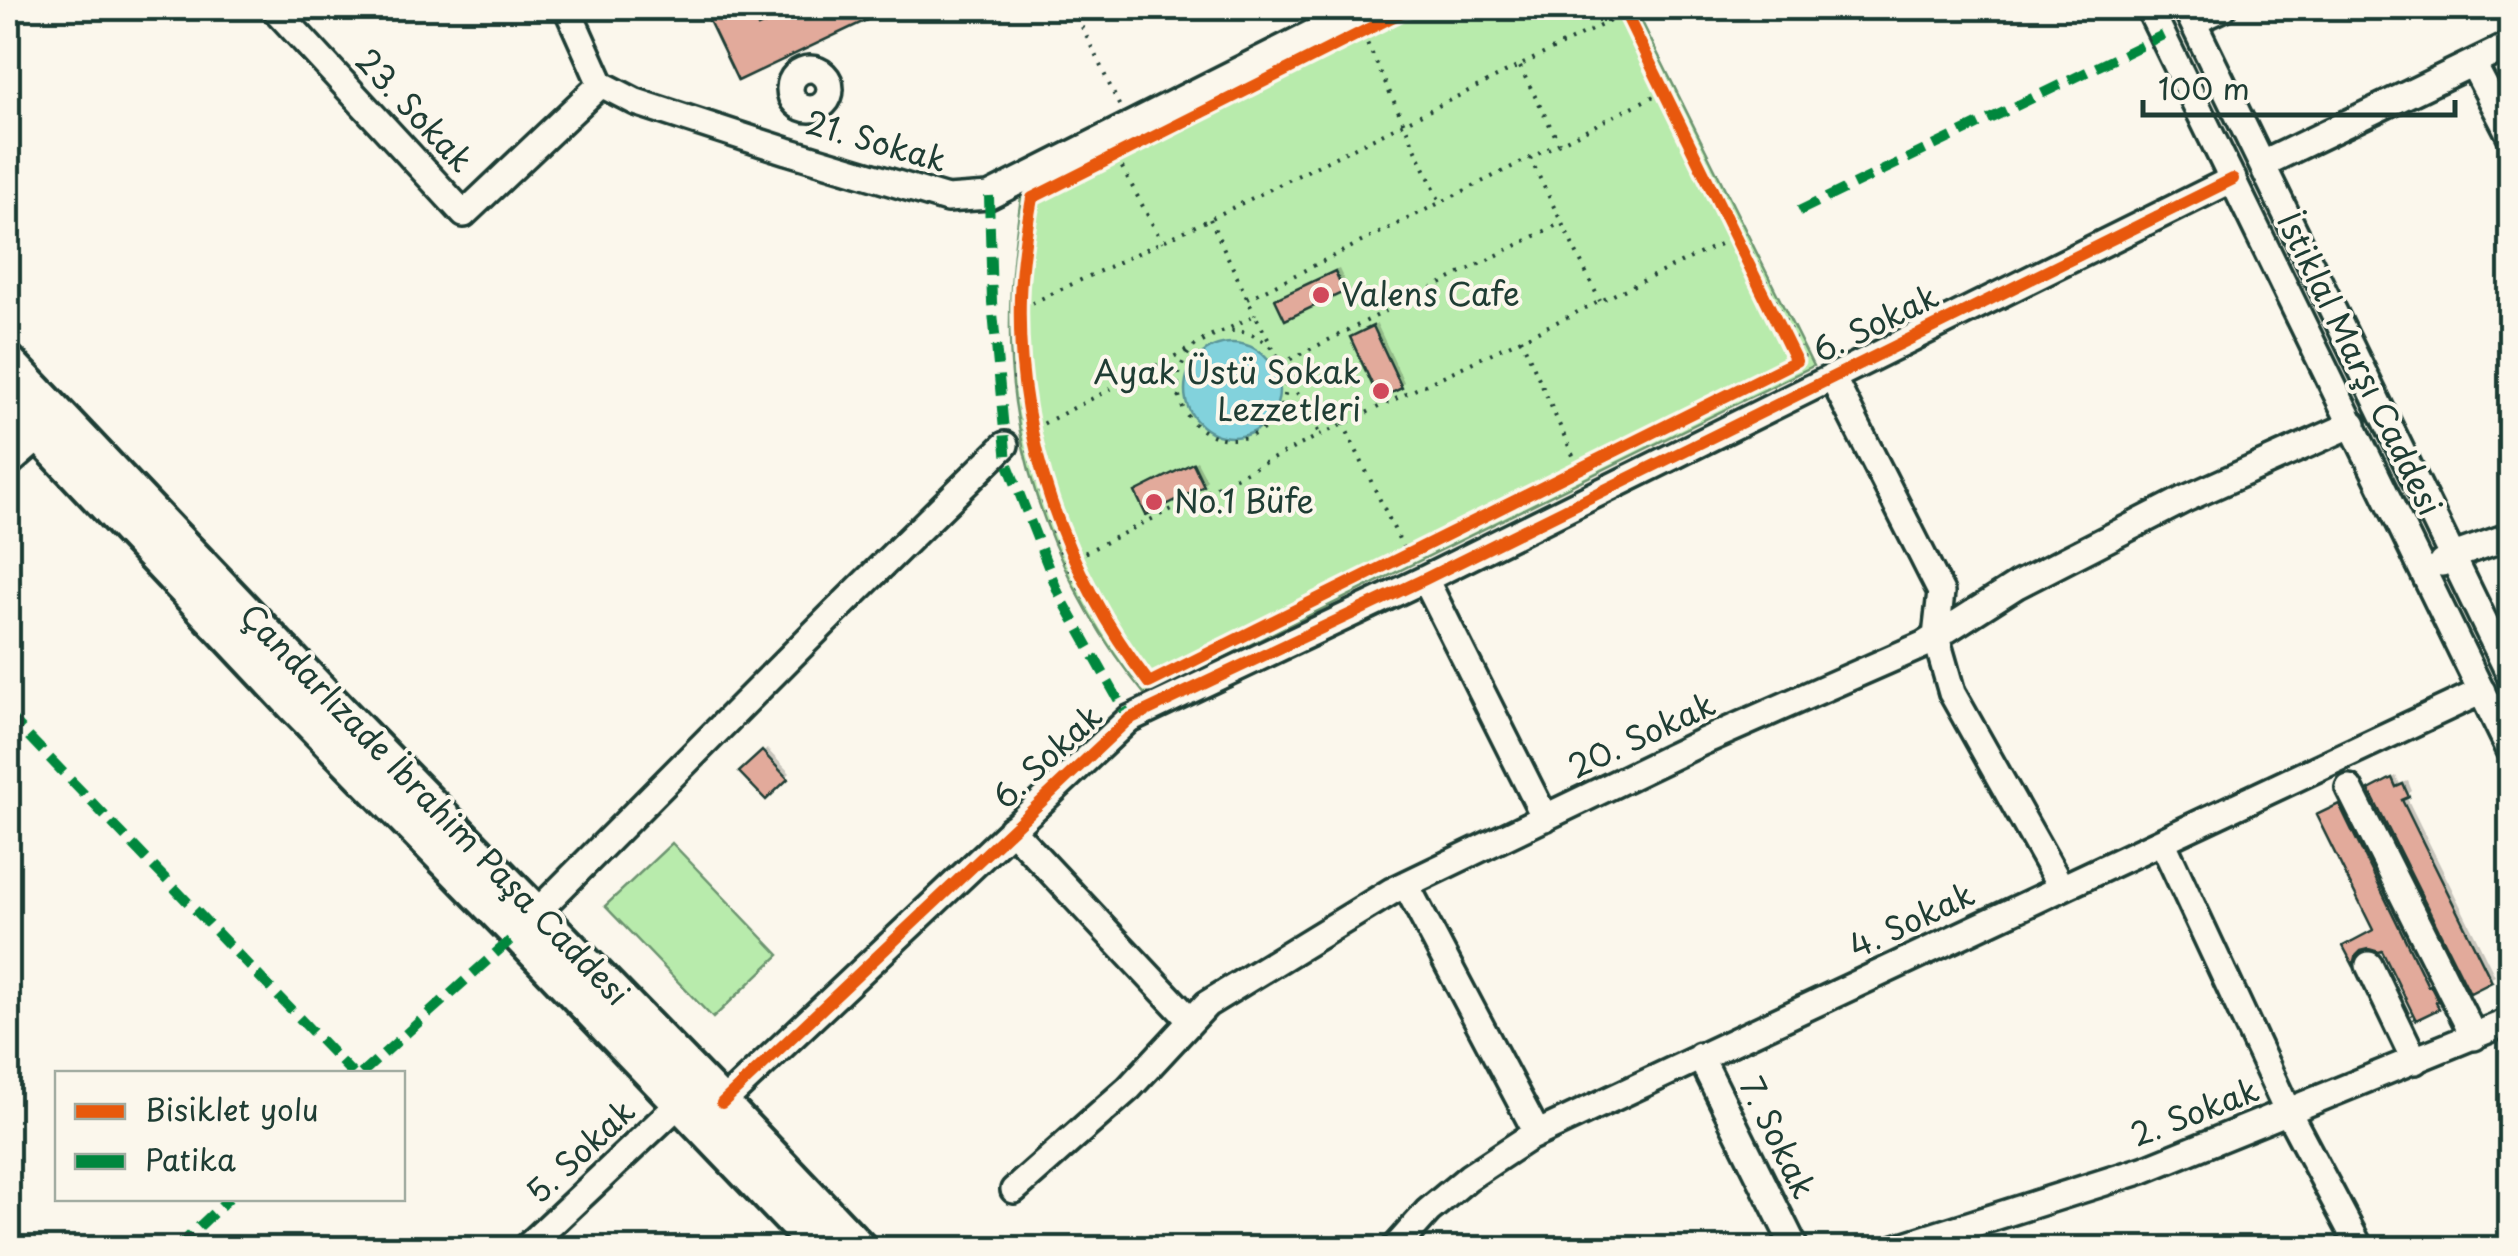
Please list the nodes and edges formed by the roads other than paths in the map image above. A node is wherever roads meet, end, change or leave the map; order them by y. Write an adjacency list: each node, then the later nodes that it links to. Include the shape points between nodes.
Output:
1 (274, 8): 9 (street, 23. Sokak, via 464,214)
2 (567, 8): 9 (street)
3 (2149, 8): 14 (street, İstiklal Marşı Caddesi)
4 (2224, 8): 5 (street)
5 (2190, 15): 13 (street, İstiklal Marşı Caddesi)
6 (1362, 22): 12 (street, 21. Sokak, via 1131,136 988,196 947,199)
7 (2510, 46): 8 (street)
8 (2473, 64): 11 (street); 13 (street)
9 (602, 84): 12 (street, 21. Sokak, via 636,102)
10 (806, 108): 12 (street)
11 (2510, 135)
12 (787, 151)
13 (2263, 164): 23 (street, İstiklal Marşı Caddesi)
14 (2232, 179): 16 (street, 6. Sokak); 18 (street, İstiklal Marşı Caddesi)
15 (8, 361): 36 (main road, Çandarlızade İbrahim Paşa Caddesi)
16 (1832, 377): 24 (street, 6. Sokak); 26 (street, via 1941,592)
17 (8, 402): 19 (main road, Çandarlızade İbrahim Paşa Caddesi)
18 (2353, 424): 25 (street, İstiklal Marşı Caddesi); 26 (street, 20. Sokak, via 2185,499 2017,585)
19 (40, 436): 21 (street); 43 (main road, Çandarlızade İbrahim Paşa Caddesi)
20 (1017, 448): 36 (street, via 849,598)
21 (8, 464)
22 (2510, 536): 23 (street)
23 (2454, 556): 25 (street); 27 (street, İstiklal Marşı Caddesi)
24 (1414, 565): 31 (street); 32 (street, 6. Sokak, via 1130,719)
25 (2425, 573): 28 (street, İstiklal Marşı Caddesi)
26 (1936, 637): 31 (street, 20. Sokak); 35 (street, via 1952,693)
27 (2510, 675)
28 (2482, 691): 29 (street, İstiklal Marşı Caddesi); 33 (street, 4. Sokak)
29 (2510, 750)
30 (2349, 788): 40 (street)
31 (1545, 818): 34 (street, 20. Sokak)
32 (1011, 830): 39 (street); 44 (street, 6. Sokak)
33 (2162, 840): 35 (street, 4. Sokak); 45 (street)
34 (1406, 885): 39 (street, 20. Sokak, via 1207,1004); 46 (street)
35 (2061, 888): 41 (street, 4. Sokak)
36 (537, 912): 44 (main road, Çandarlızade İbrahim Paşa Caddesi)
37 (2369, 965): 42 (street)
38 (2510, 1021): 40 (street, 2. Sokak)
39 (1190, 1022): 47 (street, 20. Sokak, via 1130,1088)
40 (2474, 1038): 42 (street, 2. Sokak)
41 (1700, 1056): 46 (street, 4. Sokak); 52 (street, 7. Sokak)
42 (2415, 1061): 45 (street, 2. Sokak)
43 (680, 1103): 48 (street, 5. Sokak); 49 (main road, Çandarlızade İbrahim Paşa Caddesi)
44 (722, 1103): 50 (main road, Çandarlızade İbrahim Paşa Caddesi)
45 (2288, 1112): 53 (street, 2. Sokak, via 2143,1170); 54 (street)
46 (1537, 1134): 51 (street, 4. Sokak, via 1469,1176)
47 (1014, 1190)
48 (526, 1248)
49 (818, 1248)
50 (860, 1248)
51 (1395, 1248)
52 (1796, 1248)
53 (1896, 1248)
54 (2360, 1248)

